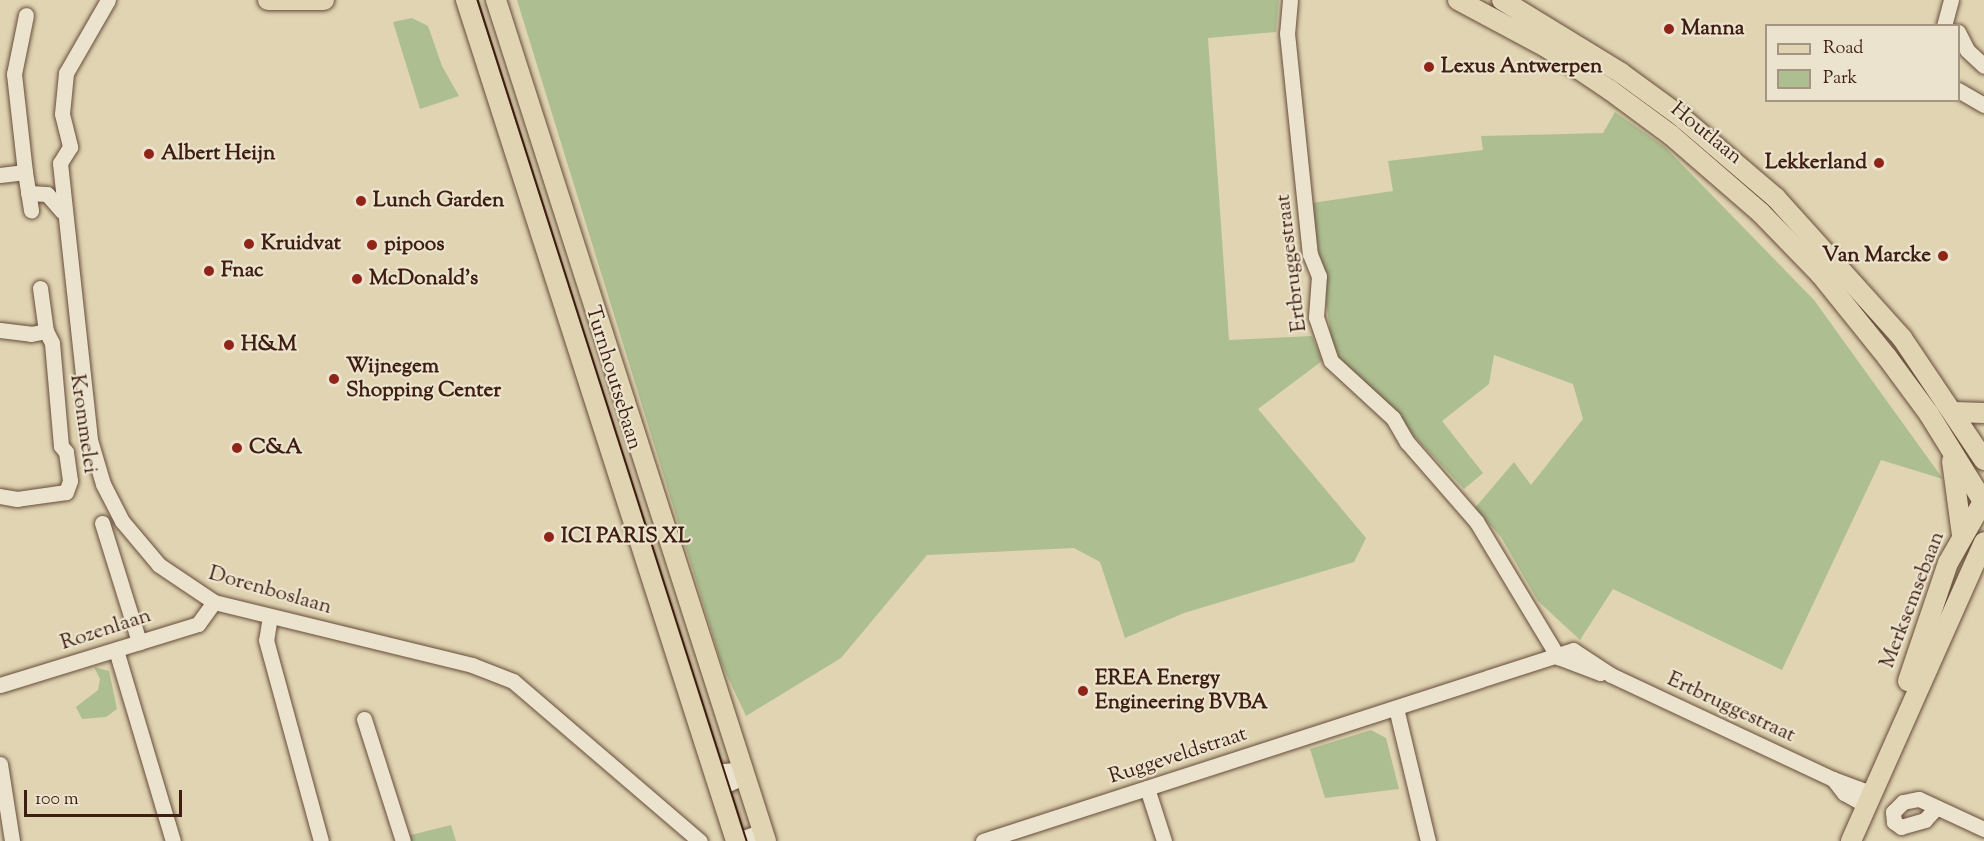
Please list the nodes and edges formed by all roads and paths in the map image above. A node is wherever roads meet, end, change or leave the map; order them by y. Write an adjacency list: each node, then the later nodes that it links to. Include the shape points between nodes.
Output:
1 (108, 0): 22 (street, Dorenboslaan, via 66,73 61,102 70,147 60,163)
2 (268, 0): 3 (main road)
3 (324, 0)
4 (452, 0): 10 (main road)
5 (1290, 0): 41 (street, Ertbruggestraat, via 1287,33 1310,255 1319,276 1316,317 1331,361 1393,418 1407,442 1476,521)
6 (1458, 0): 28 (main road, Houtlaan, via 1546,47 1715,170 1821,275)
7 (1502, 0): 26 (main road, Houtlaan, via 1622,73 1680,116 1776,198 1874,305)
8 (501, 5): 47 (main road, Turnhoutsebaan)
9 (1950, 5): 12 (street); 13 (street)
10 (468, 6): 48 (main road, Turnhoutsebaan)
11 (26, 15): 18 (street, via 14,74)
12 (1945, 24)
13 (1955, 24)
14 (1960, 34): 15 (street, via 1967,50)
15 (1984, 66)
16 (1960, 91): 17 (street)
17 (1984, 105)
18 (25, 172): 19 (street); 20 (street)
19 (0, 175)
20 (28, 193): 21 (street); 22 (street, via 47,194)
21 (31, 211)
22 (62, 211): 37 (street, Dorenboslaan, via 87,423 103,484 122,520 159,565)
23 (40, 288): 25 (street, Krommelei)
24 (0, 330): 25 (street, via 31,334)
25 (46, 331): 30 (street, Krommelei, via 52,343 59,434 66,452 70,486 66,492 17,499)
26 (1954, 412): 27 (main road); 29 (main road, Houtlaan)
27 (1984, 413)
28 (1945, 439): 31 (main road, Houtlaan); 33 (main road, via 1956,476)
29 (1984, 460)
30 (0, 496)
31 (1984, 501): 33 (main road, Merksemsebaan)
32 (102, 523): 39 (street)
33 (1962, 535): 45 (main road, Merksemsebaan, via 1925,623 1907,685)
34 (1984, 542): 36 (main road, Merksemsebaan)
35 (1984, 574): 36 (main road)
36 (1964, 581): 45 (main road, Merksemsebaan)
37 (214, 602): 38 (street, Dorenboslaan); 39 (street, Rozenlaan, via 198,624)
38 (270, 616): 56 (street, via 266,640); 58 (street, Dorenboslaan, via 472,665 513,681)
39 (139, 642): 40 (street, Rozenlaan)
40 (116, 650): 42 (street, Rozenlaan); 55 (street)
41 (1561, 655): 43 (street, Ruggeveldstraat); 50 (street, Ertbruggestraat, via 1833,779)
42 (0, 685)
43 (1396, 708): 49 (street, Ruggeveldstraat); 62 (street)
44 (364, 719): 57 (street)
45 (1904, 723): 50 (main road, Merksemsebaan)
46 (0, 764): 54 (street)
47 (744, 769): 48 (street, via 734,781); 53 (main road, Turnhoutsebaan)
48 (715, 781): 59 (main road, Turnhoutsebaan)
49 (1147, 788): 60 (street, Ruggeveldstraat); 61 (street)
50 (1870, 800): 63 (main road, Merksemsebaan)
51 (1936, 807): 52 (street)
52 (1984, 830)
53 (765, 836): 59 (street)
54 (12, 841)
55 (173, 841)
56 (321, 841)
57 (403, 841)
58 (700, 841)
59 (736, 841)
60 (983, 841)
61 (1164, 841)
62 (1428, 841)
63 (1851, 841)

